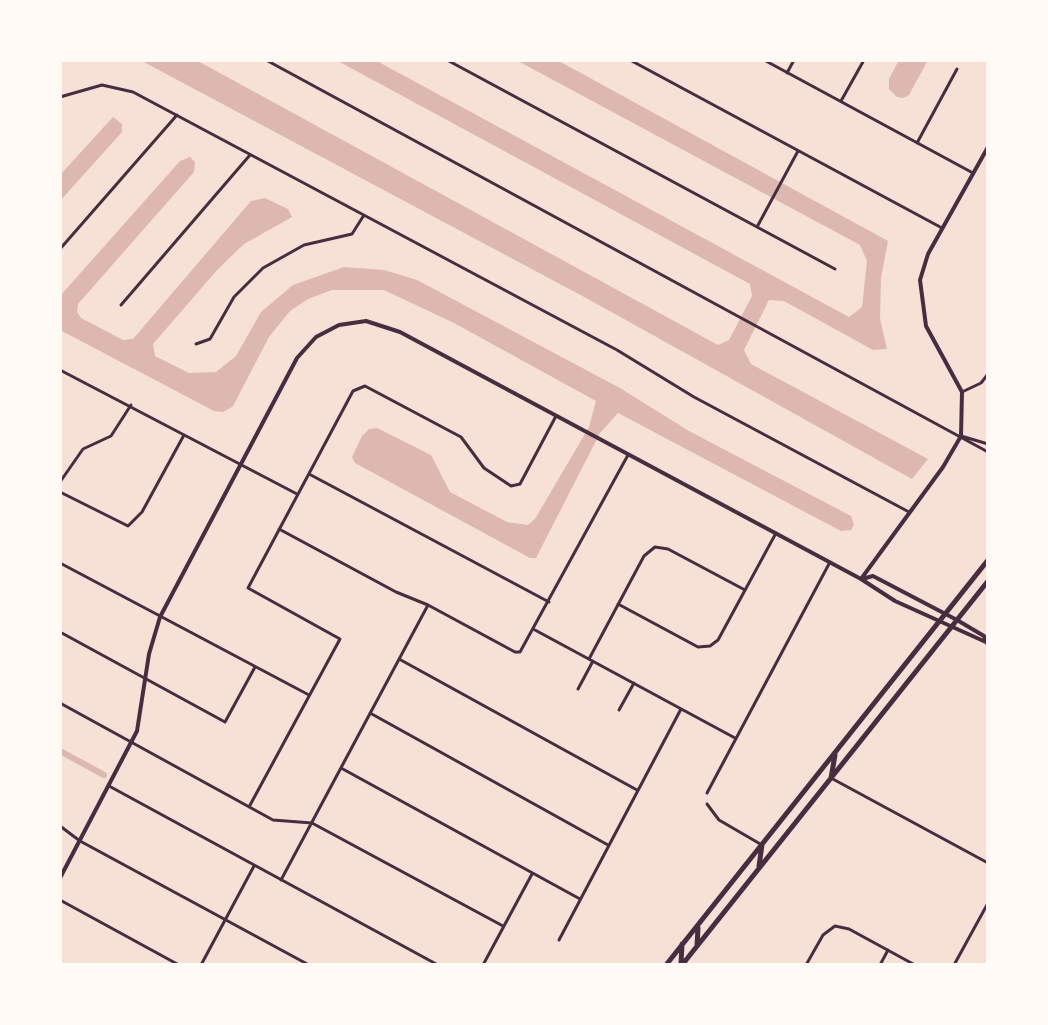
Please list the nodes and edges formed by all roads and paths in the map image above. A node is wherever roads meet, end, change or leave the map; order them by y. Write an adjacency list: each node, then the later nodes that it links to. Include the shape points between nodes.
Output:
1 (266, 60): 30 (street)
2 (447, 60): 18 (street)
3 (630, 60): 14 (street)
4 (764, 60): 8 (street)
5 (794, 60): 8 (street)
6 (864, 60): 10 (street)
7 (957, 69): 12 (street)
8 (787, 73): 10 (street)
9 (60, 97): 11 (street, via 93,86 121,87)
10 (841, 101): 12 (street)
11 (177, 115): 15 (street); 20 (street)
12 (917, 143): 16 (street)
13 (988, 147): 16 (street)
14 (798, 151): 18 (street); 19 (street)
15 (250, 155): 17 (street); 22 (street)
16 (973, 173): 19 (street)
17 (364, 215): 23 (street, via 352,234 304,245 263,268 234,297 210,339); 39 (street)
18 (757, 227): 21 (street)
19 (942, 228): 26 (street, via 924,267 921,298 926,326)
20 (60, 249)
21 (835, 269)
22 (121, 305)
23 (196, 344)
24 (60, 370): 27 (street)
25 (988, 374): 26 (street)
26 (962, 392): 30 (street)
27 (131, 405): 29 (street); 36 (street, via 111,436 83,449)
28 (556, 416): 33 (street); 34 (street, via 379,324 339,325 305,347); 35 (street, via 516,486 491,474 461,437 358,387)
29 (185, 434): 34 (street); 37 (street, via 142,512 128,526)
30 (961, 436): 31 (street); 32 (street); 39 (street)
31 (988, 444)
32 (988, 452)
33 (628, 454): 41 (street); 48 (street)
34 (241, 465): 38 (street); 52 (street)
35 (309, 473): 38 (street); 48 (street)
36 (60, 482)
37 (60, 492)
38 (297, 495): 40 (street)
39 (909, 512): 45 (street)
40 (279, 529): 50 (street); 65 (street, via 248,588 340,639)
41 (776, 533): 43 (street); 47 (street)
42 (988, 560): 51 (main road)
43 (830, 562): 45 (street); 70 (street)
44 (60, 563): 52 (street)
45 (861, 579): 51 (street, via 873,576); 54 (street)
46 (988, 581): 53 (main road)
47 (745, 590): 49 (street, via 655,547 644,556); 49 (street, via 710,646 698,647)
48 (549, 602): 56 (street)
49 (618, 604): 60 (street)
50 (428, 605): 56 (street, via 515,652 525,648); 59 (street)
51 (946, 614): 53 (street); 54 (main road)
52 (160, 617): 61 (street); 62 (street)
53 (957, 620): 55 (main road); 58 (street)
54 (939, 622): 55 (street); 72 (main road)
55 (952, 627): 58 (street); 74 (main road)
56 (535, 630): 60 (street)
57 (60, 632): 62 (street)
58 (988, 643)
59 (399, 659): 69 (street); 76 (street)
60 (591, 660): 63 (street); 64 (street)
61 (255, 667): 62 (street, via 225,722); 65 (street)
62 (146, 679): 71 (street)
63 (634, 683): 67 (street); 68 (street)
64 (578, 689)
65 (309, 695): 80 (street)
66 (60, 703): 71 (street)
67 (681, 709): 70 (street); 76 (street)
68 (619, 710)
69 (370, 713): 73 (street); 85 (street)
70 (735, 738): 78 (street)
71 (131, 742): 75 (street); 80 (street)
72 (837, 750): 74 (main road); 77 (main road)
73 (341, 768): 82 (street); 90 (street)
74 (831, 778): 81 (main road); 87 (street)
75 (109, 786): 84 (street); 88 (street)
76 (637, 790): 85 (street)
77 (804, 791): 81 (main road); 86 (main road)
78 (707, 793)
79 (707, 804): 86 (street, via 719,820)
80 (249, 807): 82 (street, via 282,822)
81 (804, 812): 89 (main road)
82 (312, 823): 92 (street); 98 (street)
83 (60, 826): 84 (street)
84 (80, 841): 91 (street); 96 (street)
85 (608, 845): 93 (street)
86 (762, 845): 89 (main road); 97 (main road)
87 (988, 863)
88 (254, 866): 92 (street); 96 (street)
89 (757, 871): 101 (main road)
90 (532, 874): 93 (street); 98 (street)
91 (60, 878)
92 (281, 880): 106 (street)
93 (580, 899): 99 (street)
94 (60, 900): 103 (street)
95 (988, 903): 113 (street)
96 (225, 920): 104 (street); 105 (street)
97 (699, 923): 100 (main road); 101 (main road)
98 (503, 926): 107 (street)
99 (559, 940)
100 (682, 944): 108 (main road); 109 (main road)
101 (697, 946): 109 (main road)
102 (888, 950): 110 (street, via 835,926 823,935); 111 (street); 112 (street)
103 (179, 965)
104 (201, 965)
105 (309, 965)
106 (438, 965)
107 (483, 965)
108 (666, 965)
109 (681, 965)
110 (806, 965)
111 (880, 965)
112 (915, 965)
113 (954, 965)

